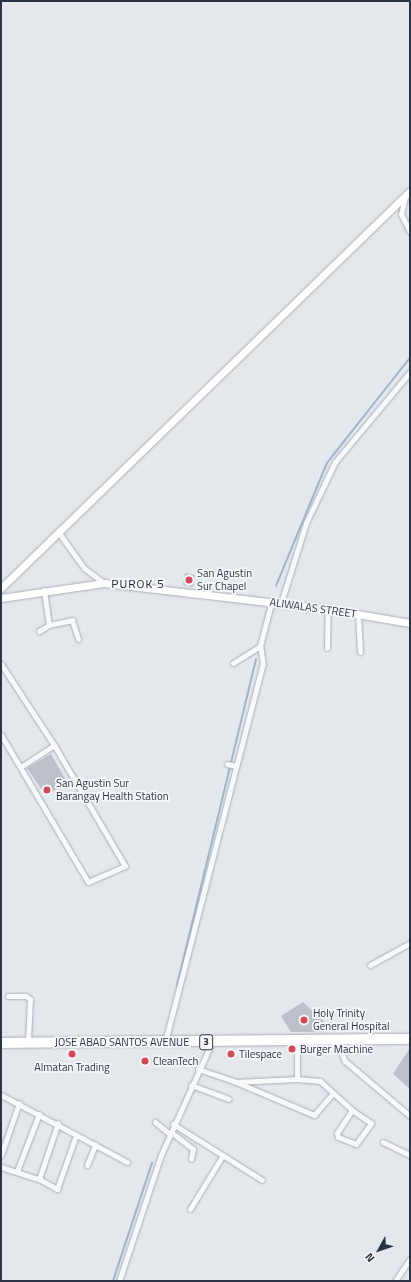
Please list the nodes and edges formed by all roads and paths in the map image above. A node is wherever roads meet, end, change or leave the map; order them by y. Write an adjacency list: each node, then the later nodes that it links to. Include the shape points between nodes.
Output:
1 (408, 194): 2 (street, via 401,214); 4 (street)
2 (410, 232)
3 (410, 372): 9 (street, via 335,462 306,523)
4 (59, 533): 5 (street, via 84,568); 6 (street)
5 (104, 583): 7 (street, ALIWALAS STREET); 10 (street, ALIWALAS STREET)
6 (1, 588)
7 (44, 590): 8 (street, ALIWALAS STREET); 14 (street)
8 (1, 598)
9 (281, 603): 10 (street, ALIWALAS STREET); 11 (street, ALIWALAS STREET)
10 (271, 604): 17 (street)
11 (328, 609): 12 (street, ALIWALAS STREET); 18 (street)
12 (358, 614): 13 (street, ALIWALAS STREET); 19 (street)
13 (410, 623)
14 (49, 625): 15 (street); 16 (street, via 72,620)
15 (39, 631)
16 (78, 639)
17 (260, 646): 20 (street); 26 (street, via 263,664)
18 (327, 648)
19 (360, 652)
20 (233, 663)
21 (1, 664): 23 (street)
22 (1, 735): 25 (street)
23 (54, 745): 25 (street); 25 (street, via 125,866 88,882)
24 (227, 764): 26 (street)
25 (22, 766)
26 (235, 766): 34 (street)
27 (410, 943): 28 (street)
28 (370, 965)
29 (8, 996): 33 (street, via 26,996 32,1003)
30 (336, 1039): 31 (highway, JOSE ABAD SANTOS AVENUE / 3); 32 (highway, JOSE ABAD SANTOS AVENUE / 3); 47 (street, via 345,1060)
31 (410, 1039)
32 (297, 1040): 35 (highway, JOSE ABAD SANTOS AVENUE / 3); 38 (street)
33 (28, 1042): 34 (highway, JOSE ABAD SANTOS AVENUE / 3); 36 (highway, JOSE ABAD SANTOS AVENUE / 3)
34 (165, 1042): 35 (highway, JOSE ABAD SANTOS AVENUE / 3)
35 (212, 1042): 37 (street)
36 (1, 1043)
37 (198, 1068): 39 (street); 40 (street)
38 (297, 1079): 39 (street); 41 (street, via 320,1081)
39 (236, 1082): 41 (street, via 314,1115)
40 (191, 1085): 43 (street); 50 (street)
41 (333, 1093): 45 (street)
42 (1, 1095): 44 (street)
43 (229, 1099)
44 (19, 1104): 46 (street); 55 (street)
45 (352, 1110): 45 (street, via 337,1133 338,1137 356,1144 371,1123)
46 (39, 1114): 49 (street); 62 (street)
47 (410, 1116)
48 (155, 1122): 51 (street)
49 (58, 1123): 52 (street); 63 (street)
50 (173, 1124): 51 (street); 56 (street)
51 (170, 1133): 58 (street, via 193,1149); 67 (street)
52 (76, 1135): 54 (street); 63 (street, via 59,1189 51,1188)
53 (384, 1142): 57 (street)
54 (95, 1145): 59 (street); 60 (street)
55 (1, 1155)
56 (223, 1155): 64 (street); 65 (street)
57 (410, 1155)
58 (191, 1159)
59 (127, 1162)
60 (87, 1165)
61 (1, 1167): 62 (street)
62 (17, 1171): 63 (street)
63 (39, 1179)
64 (262, 1180)
65 (190, 1209)
66 (410, 1259): 68 (street)
67 (119, 1281)
68 (395, 1281)

